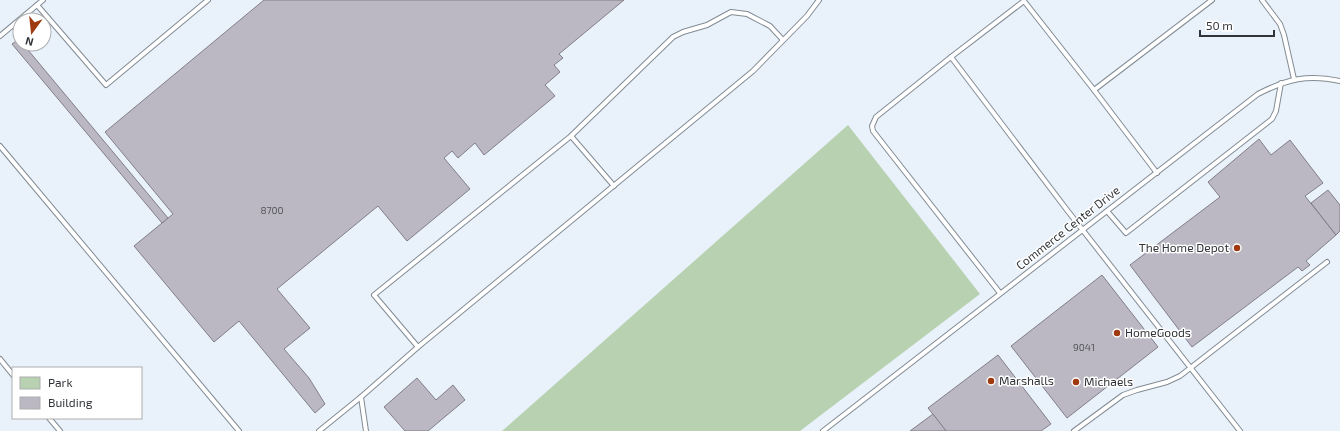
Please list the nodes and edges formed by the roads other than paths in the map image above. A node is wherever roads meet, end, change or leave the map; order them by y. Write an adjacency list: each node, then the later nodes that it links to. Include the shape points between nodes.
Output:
1 (43, 0): 6 (lane)
2 (208, 0): 6 (lane, via 106,85)
3 (819, 0): 8 (lane)
4 (1212, 0): 13 (lane)
5 (1262, 0): 10 (lane, via 1280,24)
6 (37, 5): 7 (lane)
7 (0, 36)
8 (784, 40): 14 (lane, via 770,26 747,14 731,12 707,25 683,32 673,37); 17 (lane, via 753,71)
9 (951, 57): 13 (lane, via 1024,1); 19 (lane); 21 (lane, via 876,117 872,126 873,131)
10 (1294, 79): 11 (lane, Commerce Center Drive, via 1329,79); 12 (lane, Commerce Center Drive)
11 (1340, 82)
12 (1281, 83): 16 (lane, Commerce Center Drive, via 1258,94); 18 (lane, via 1272,119 1126,233)
13 (1094, 90): 16 (lane)
14 (571, 136): 17 (lane); 22 (lane, via 374,295)
15 (0, 146): 29 (lane)
16 (1157, 173): 18 (lane, Commerce Center Drive)
17 (614, 186): 22 (lane)
18 (1107, 211): 19 (lane, Commerce Center Drive)
19 (1083, 229): 21 (lane, Commerce Center Drive); 24 (lane)
20 (1327, 262): 24 (lane)
21 (1000, 293): 32 (lane, Commerce Center Drive)
22 (418, 347): 26 (lane)
23 (0, 359): 25 (lane)
24 (1192, 368): 33 (lane, via 1167,382 1123,395); 34 (lane)
25 (12, 374)
26 (361, 397): 30 (lane); 31 (lane)
27 (50, 419): 28 (lane)
28 (60, 431)
29 (239, 431)
30 (319, 431)
31 (366, 431)
32 (823, 431)
33 (1074, 431)
34 (1240, 431)

